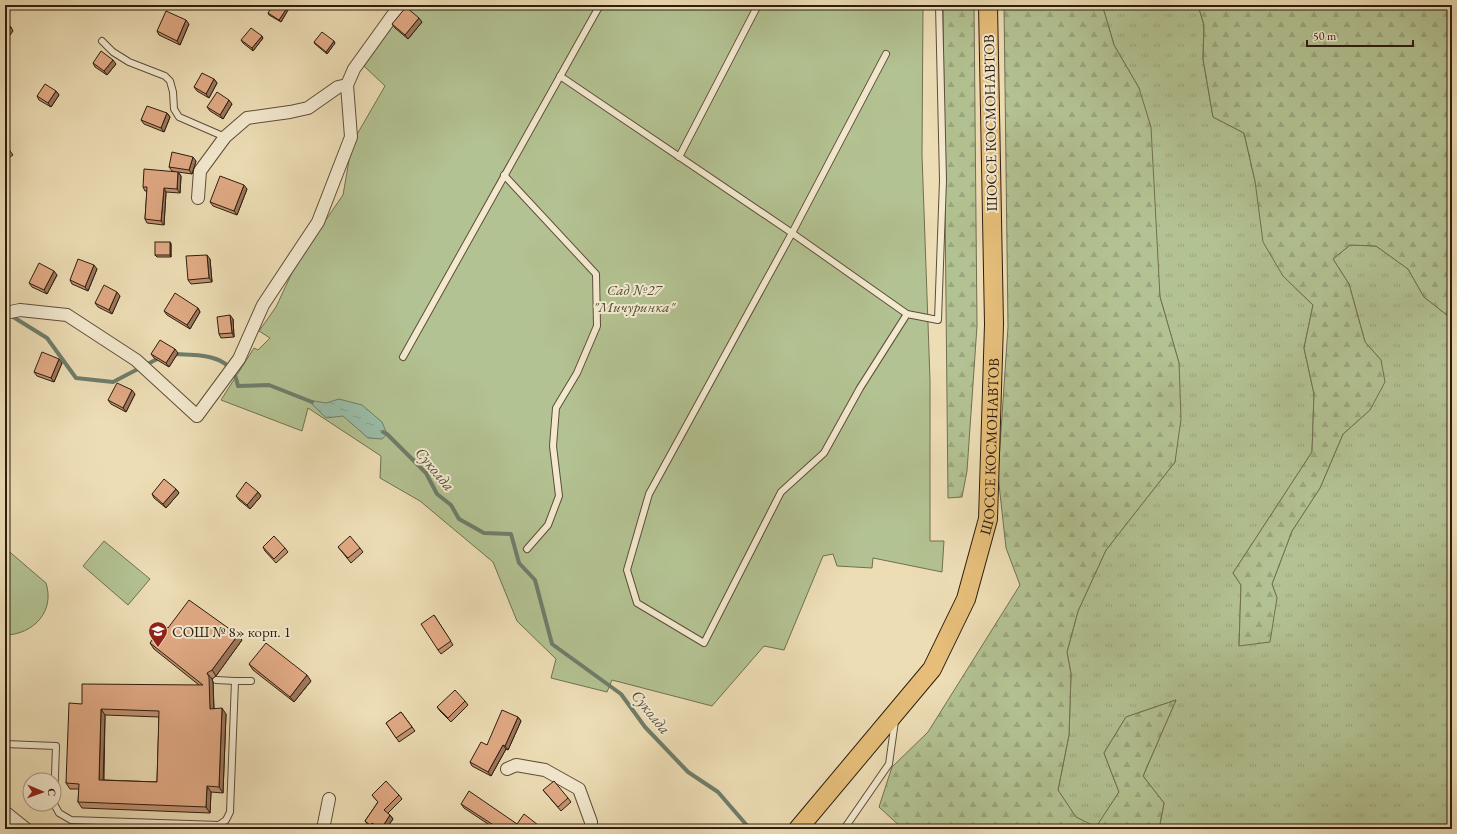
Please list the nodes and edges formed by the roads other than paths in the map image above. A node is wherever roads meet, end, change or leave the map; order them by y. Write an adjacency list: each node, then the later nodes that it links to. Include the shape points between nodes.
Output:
1 (400, 5): 9 (street, via 354,69)
2 (600, 5): 8 (lane)
3 (758, 5): 11 (lane)
4 (939, 5): 16 (lane, via 943,180 938,320)
5 (988, 5): 22 (main road, ШОССЕ КОСМОНАВТОВ, via 994,324 988,519 966,599 932,669)
6 (102, 42): 10 (lane, via 129,62 152,70 170,81 174,109 179,116)
7 (886, 54): 14 (lane)
8 (560, 76): 11 (lane); 12 (lane)
9 (347, 85): 10 (street, via 338,87 308,108 247,118); 15 (street, via 351,137 318,222 263,305 240,359 197,416 136,360 67,315 20,310)
10 (225, 137): 13 (street, via 200,171)
11 (679, 157): 14 (lane)
12 (504, 176): 17 (lane); 18 (lane, via 596,274 597,326 576,373 556,408 553,446 559,496 548,525)
13 (198, 198)
14 (792, 233): 16 (lane); 16 (lane, via 649,494 627,570 638,603 704,643 781,492 824,453 860,388)
15 (5, 313)
16 (907, 314)
17 (404, 357)
18 (527, 549)
19 (216, 680): 20 (lane)
20 (235, 681): 21 (lane); 23 (lane, via 230,812 226,820 219,825 71,820 59,813 54,804 56,746)
21 (251, 681)
22 (897, 711): 30 (main road, ШОССЕ КОСМОНАВТОВ); 31 (lane, via 889,764)
23 (5, 744)
24 (507, 769): 29 (street, via 516,765 544,770 579,789)
25 (329, 799): 28 (street)
26 (5, 813): 27 (street)
27 (26, 829)
28 (322, 829)
29 (592, 829)
30 (798, 829)
31 (844, 829)

